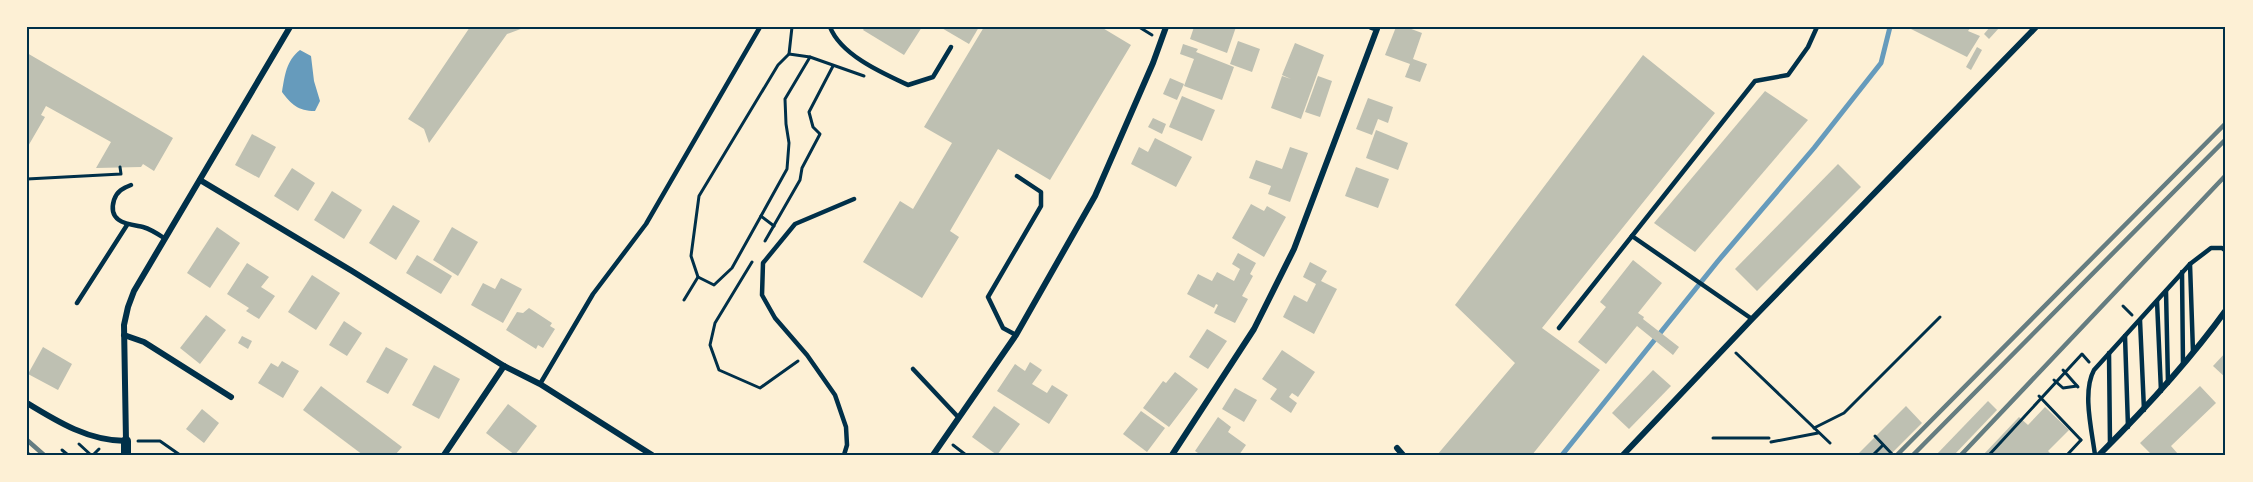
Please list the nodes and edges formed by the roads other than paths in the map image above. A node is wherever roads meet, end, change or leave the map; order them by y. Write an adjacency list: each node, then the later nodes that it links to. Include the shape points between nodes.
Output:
1 (290, 27): 10 (street)
2 (760, 27): 35 (lane, via 646,224 594,294)
3 (830, 27): 8 (lane, via 842,46 875,70 908,85 933,78)
4 (1166, 27): 27 (street, via 1095,196)
5 (1817, 27): 14 (lane, via 1788,75 1755,81)
6 (2036, 27): 23 (street)
7 (1375, 28): 50 (street, via 1293,249 1254,329)
8 (951, 47)
9 (1017, 176): 27 (lane, via 1041,192 1041,206 988,297 1003,328)
10 (200, 180): 15 (street); 31 (street)
11 (131, 185): 13 (lane, via 119,192 113,204 117,218)
12 (854, 199): 48 (lane, via 795,224 763,263 762,274 762,296 775,318 835,395 846,427)
13 (127, 225): 15 (lane, via 145,227); 21 (lane)
14 (1632, 236): 23 (lane); 25 (lane)
15 (164, 238): 26 (street, via 128,307)
16 (2226, 251): 17 (lane, via 2211,248)
17 (2190, 264): 18 (lane); 30 (lane)
18 (2182, 272): 19 (lane); 32 (lane)
19 (2166, 291): 20 (lane); 34 (lane)
20 (2157, 301): 24 (lane); 36 (lane)
21 (77, 303)
22 (2226, 310): 30 (street)
23 (1752, 319): 52 (street)
24 (2140, 320): 28 (lane); 39 (lane)
25 (1559, 328)
26 (124, 335): 37 (street, via 144,342); 42 (street)
27 (1016, 335): 40 (street)
28 (2125, 336): 29 (lane); 41 (lane)
29 (2109, 353): 43 (lane); 53 (lane, via 2094,370 2088,392)
30 (2193, 354): 32 (street)
31 (504, 366): 35 (street); 46 (street)
32 (2183, 367): 34 (street)
33 (913, 369): 40 (lane)
34 (2168, 383): 36 (street)
35 (540, 384): 47 (street)
36 (2161, 392): 39 (street)
37 (231, 397)
38 (27, 403): 42 (street, via 92,437)
39 (2144, 411): 41 (street)
40 (959, 418): 49 (street)
41 (2128, 427): 43 (street)
42 (130, 441): 45 (street)
43 (2110, 444): 53 (street)
44 (1397, 447): 51 (street)
45 (126, 455)
46 (444, 455)
47 (652, 455)
48 (844, 455)
49 (933, 455)
50 (1172, 455)
51 (1403, 455)
52 (1623, 455)
53 (2097, 455)

